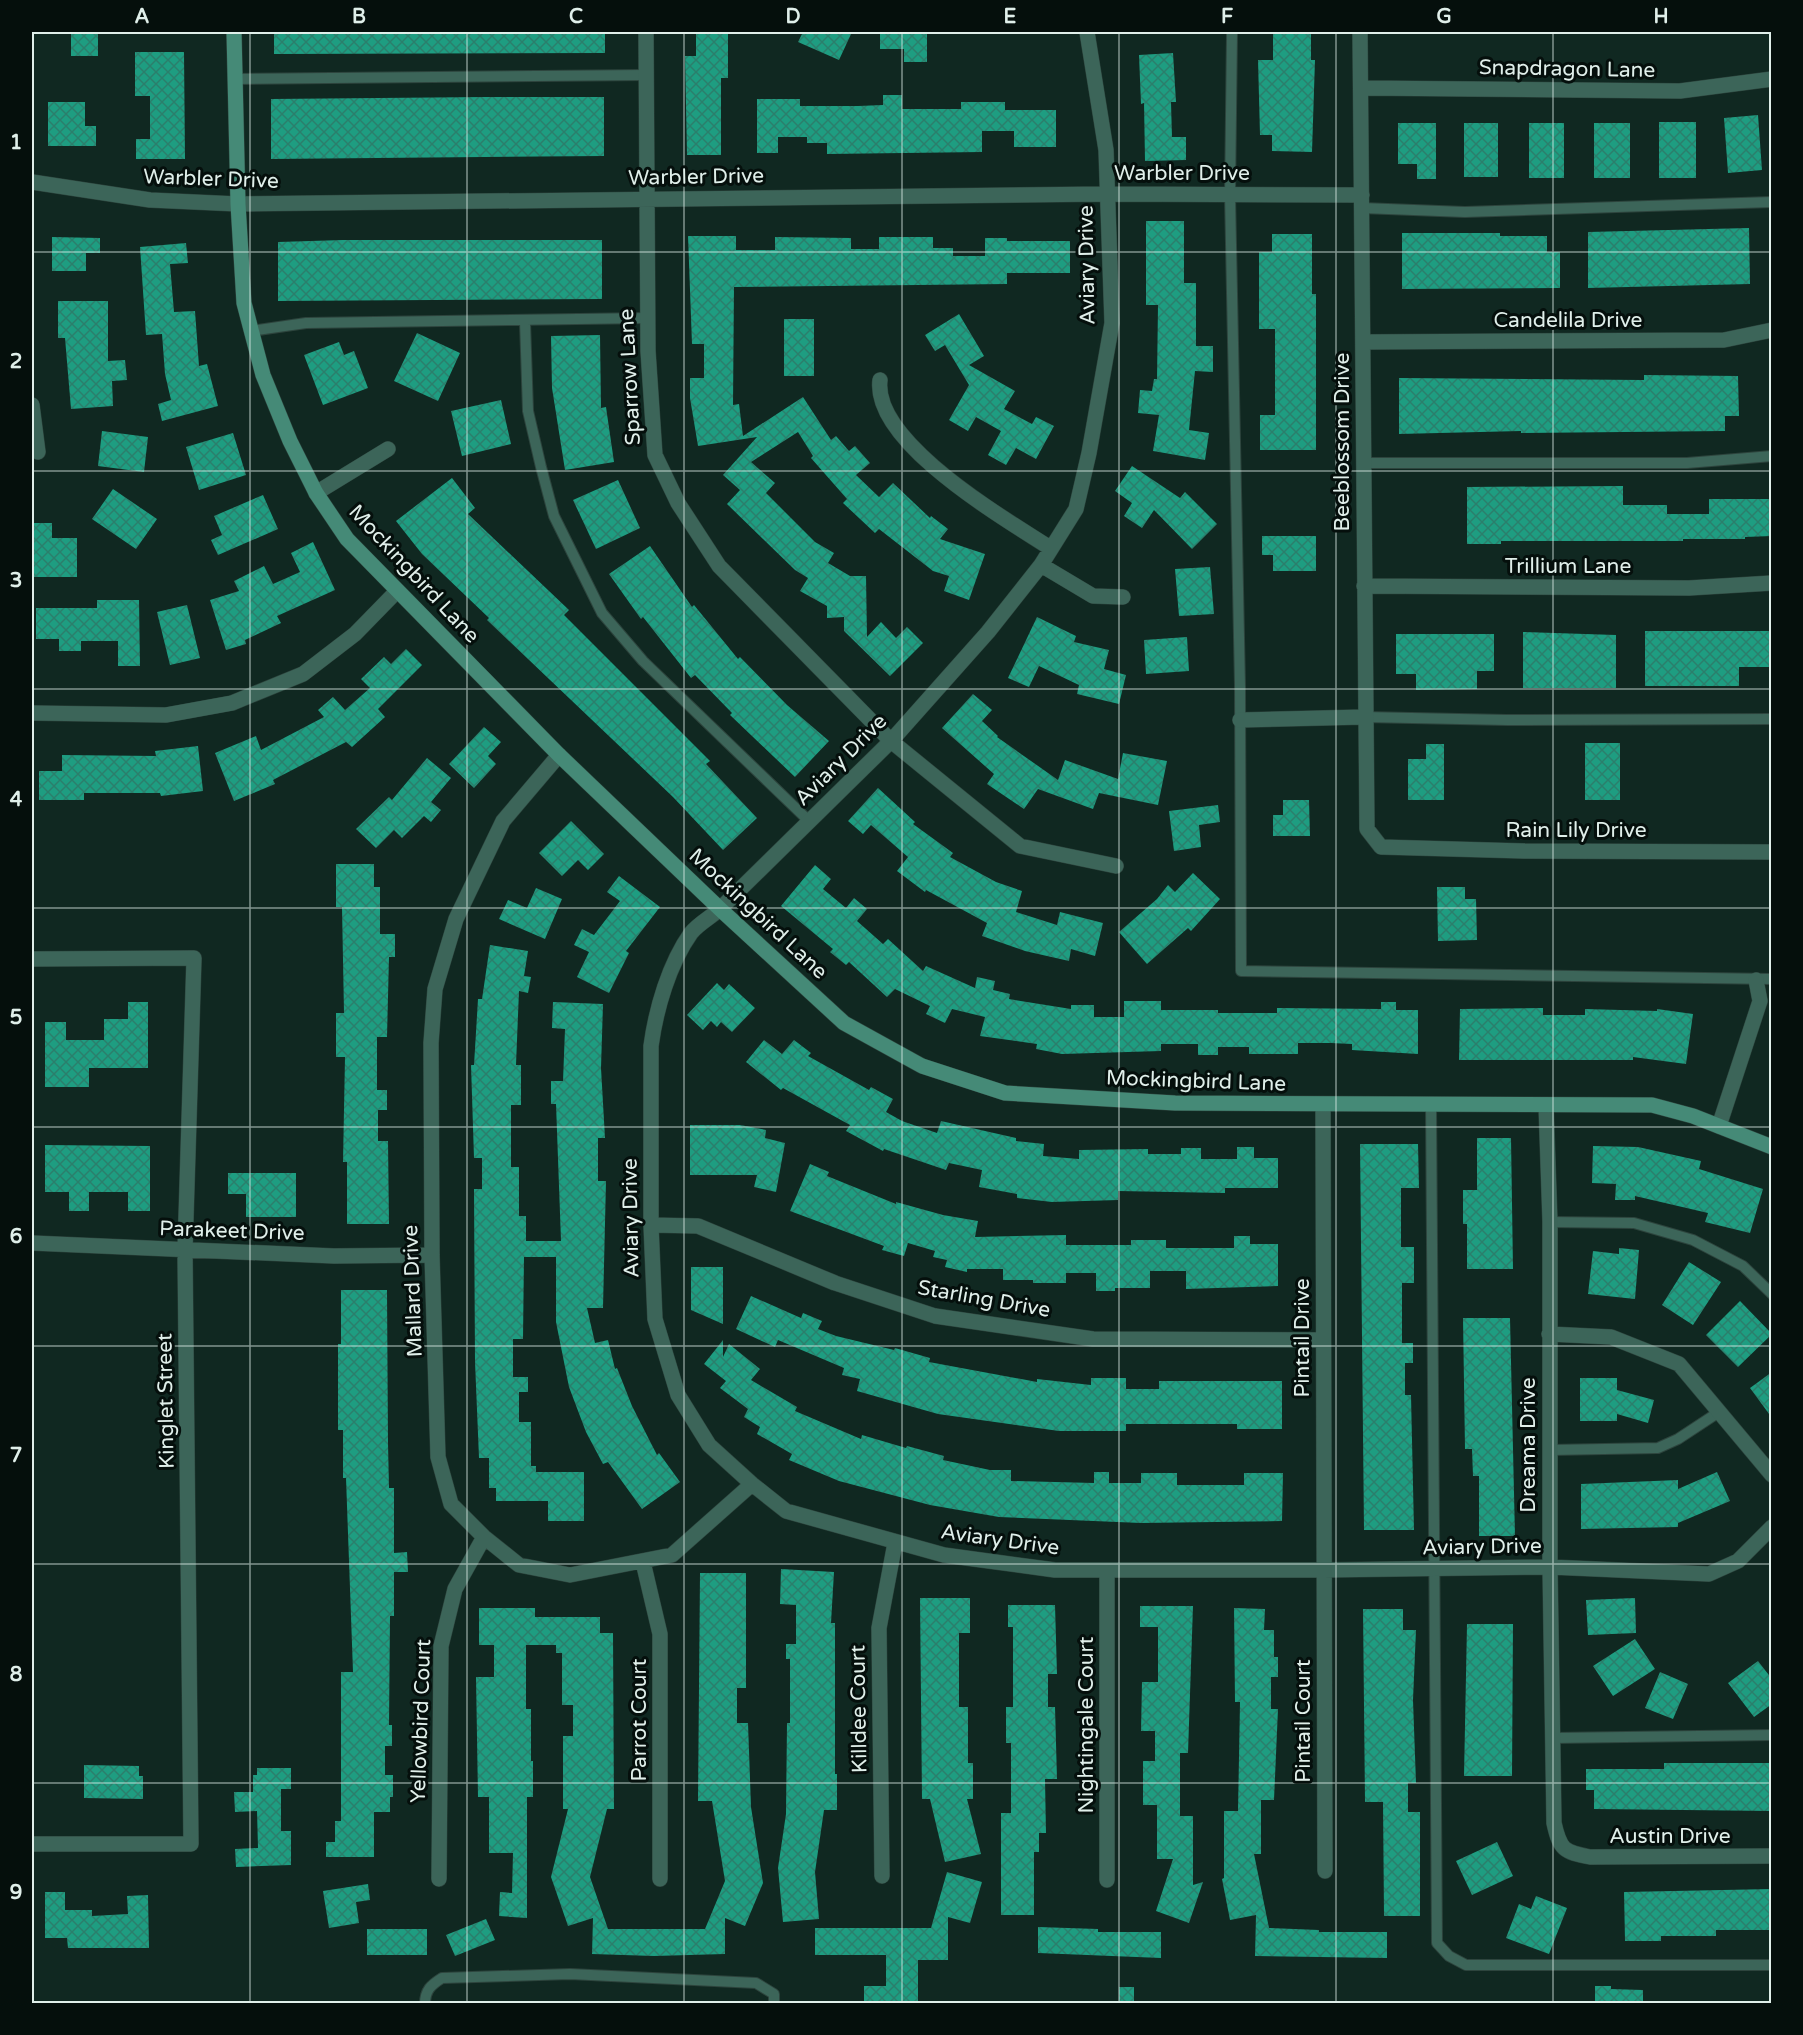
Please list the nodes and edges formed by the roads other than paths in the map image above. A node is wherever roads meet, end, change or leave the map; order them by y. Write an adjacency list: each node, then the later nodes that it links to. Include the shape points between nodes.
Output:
1 (234, 32): 7 (street, Mockingbird Lane)
2 (646, 32): 6 (street, Sparrow Lane)
3 (1087, 32): 11 (street, Aviary Drive, via 1106,150)
4 (1232, 32): 12 (lane)
5 (1360, 32): 9 (street, Beeblossom Drive)
6 (646, 75): 7 (lane); 13 (street, Sparrow Lane)
7 (235, 79): 16 (street, Mockingbird Lane)
8 (1772, 79): 9 (street, Snapdragon Lane, via 1680,91)
9 (1362, 88): 14 (street, Beeblossom Drive)
10 (32, 182): 16 (street, Warbler Drive, via 150,200)
11 (1106, 194): 12 (street, Warbler Drive); 13 (street, Warbler Drive); 29 (street, Aviary Drive, via 1112,322 1076,509)
12 (1230, 195): 14 (street, Warbler Drive); 38 (lane)
13 (647, 199): 16 (street, Warbler Drive); 17 (street, Sparrow Lane)
14 (1362, 202): 15 (lane, via 1465,212); 21 (street, Beeblossom Drive)
15 (1772, 202)
16 (238, 204): 20 (street, Mockingbird Lane, via 244,303)
17 (648, 318): 18 (lane); 39 (street, Sparrow Lane, via 655,455 678,503 718,566)
18 (525, 322): 20 (lane, via 306,324); 41 (lane, via 528,411 541,467 554,516 602,613 643,661)
19 (1772, 330): 21 (street, Candelila Drive, via 1724,340)
20 (251, 331): 28 (street, Mockingbird Lane, via 262,375)
21 (1363, 342): 27 (street, Beeblossom Drive)
22 (880, 380): 29 (street, via 879,393 896,429 952,484)
23 (32, 405): 25 (street)
24 (388, 449): 28 (street)
25 (38, 452)
26 (1772, 456): 27 (lane, via 1687,464)
27 (1363, 462): 32 (street, Beeblossom Drive)
28 (316, 493): 33 (street, Mockingbird Lane, via 347,539)
29 (1050, 548): 30 (street, Aviary Drive)
30 (1041, 565): 34 (street, via 1092,596); 39 (street, Aviary Drive, via 988,632)
31 (1772, 583): 32 (street, Trillium Lane, via 1689,588)
32 (1364, 586): 36 (street, Beeblossom Drive)
33 (397, 591): 35 (street, via 355,634 303,674 232,702 166,715); 40 (street, Mockingbird Lane)
34 (1123, 597)
35 (32, 713)
36 (1364, 717): 37 (lane); 38 (street); 42 (street, Beeblossom Drive, via 1367,829)
37 (1772, 719)
38 (1240, 720): 48 (lane, via 1241,971)
39 (891, 741): 41 (street, Aviary Drive); 44 (street, Sparrow Lane, via 1020,846)
40 (559, 755): 45 (street, Mockingbird Lane); 58 (street, Mallard Drive, via 503,821 456,919 435,989 431,1044)
41 (809, 821): 45 (street, Aviary Drive)
42 (1381, 847): 43 (street, Rain Lily Drive)
43 (1772, 852)
44 (1116, 866)
45 (720, 909): 51 (street, Mockingbird Lane, via 844,1023 922,1065 1005,1094 1175,1103); 55 (street, Aviary Drive, via 692,932 676,961 655,1019 651,1046)
46 (32, 959): 57 (street, Kinglet Street, via 194,958)
47 (1772, 979): 48 (lane)
48 (1756, 980): 52 (street, via 1760,1001)
49 (1431, 1104): 50 (street, Mockingbird Lane); 51 (street, Mockingbird Lane); 71 (lane)
50 (1546, 1104): 52 (street, Mockingbird Lane, via 1652,1105); 54 (street, Dreama Drive)
51 (1323, 1105): 61 (street, Pintail Drive)
52 (1719, 1126): 53 (street, Mockingbird Lane)
53 (1772, 1147)
54 (1550, 1221): 59 (lane, via 1634,1223 1693,1240 1743,1266); 60 (street, Dreama Drive)
55 (651, 1225): 61 (street, Starling Drive, via 698,1226 835,1283 935,1316 1093,1339); 65 (street, Aviary Drive, via 655,1319 678,1395 710,1445)
56 (32, 1244): 57 (street, Parakeet Drive)
57 (185, 1250): 58 (street, Parakeet Drive); 76 (street, Kinglet Street, via 191,1844)
58 (432, 1255): 67 (street, Mallard Drive, via 438,1457 451,1504)
59 (1772, 1293)
60 (1549, 1334): 62 (street, via 1611,1337 1679,1364); 63 (street, Dreama Drive)
61 (1323, 1340): 73 (street, Pintail Drive)
62 (1719, 1412): 63 (lane, via 1678,1440 1658,1448); 64 (street)
63 (1550, 1450): 70 (street, Dreama Drive)
64 (1772, 1475)
65 (752, 1485): 68 (street, Aviary Drive, via 786,1511); 69 (street, Mallard Drive, via 672,1555)
66 (1772, 1527): 70 (street, Aviary Drive, via 1738,1561 1709,1574)
67 (484, 1537): 69 (street, Mallard Drive, via 519,1565 570,1575); 81 (street, Yellowbird Court, via 455,1589 441,1646)
68 (895, 1543): 72 (street, Aviary Drive, via 944,1555 1055,1570); 80 (street, Killdee Court, via 879,1628)
69 (643, 1562): 82 (street, Parrot Court, via 660,1634)
70 (1550, 1567): 71 (street, Aviary Drive); 75 (street, Dreama Drive)
71 (1433, 1568): 73 (street, Aviary Drive); 84 (lane, via 1437,1943 1441,1950 1466,1965)
72 (1107, 1570): 73 (street, Aviary Drive); 83 (street, Nightingale Court)
73 (1323, 1570): 79 (street, Pintail Court)
74 (1772, 1735): 75 (lane)
75 (1552, 1738): 77 (street, Dreama Drive, via 1554,1823 1558,1842)
76 (32, 1844)
77 (1569, 1853): 78 (street, Austin Drive, via 1590,1857)
78 (1772, 1856)
79 (1325, 1871)
80 (882, 1876)
81 (439, 1879)
82 (660, 1879)
83 (1107, 1880)
84 (1772, 1965)
85 (425, 2004): 86 (lane, via 425,1994 442,1978 570,1974 756,1983 774,1994)
86 (774, 2004)

